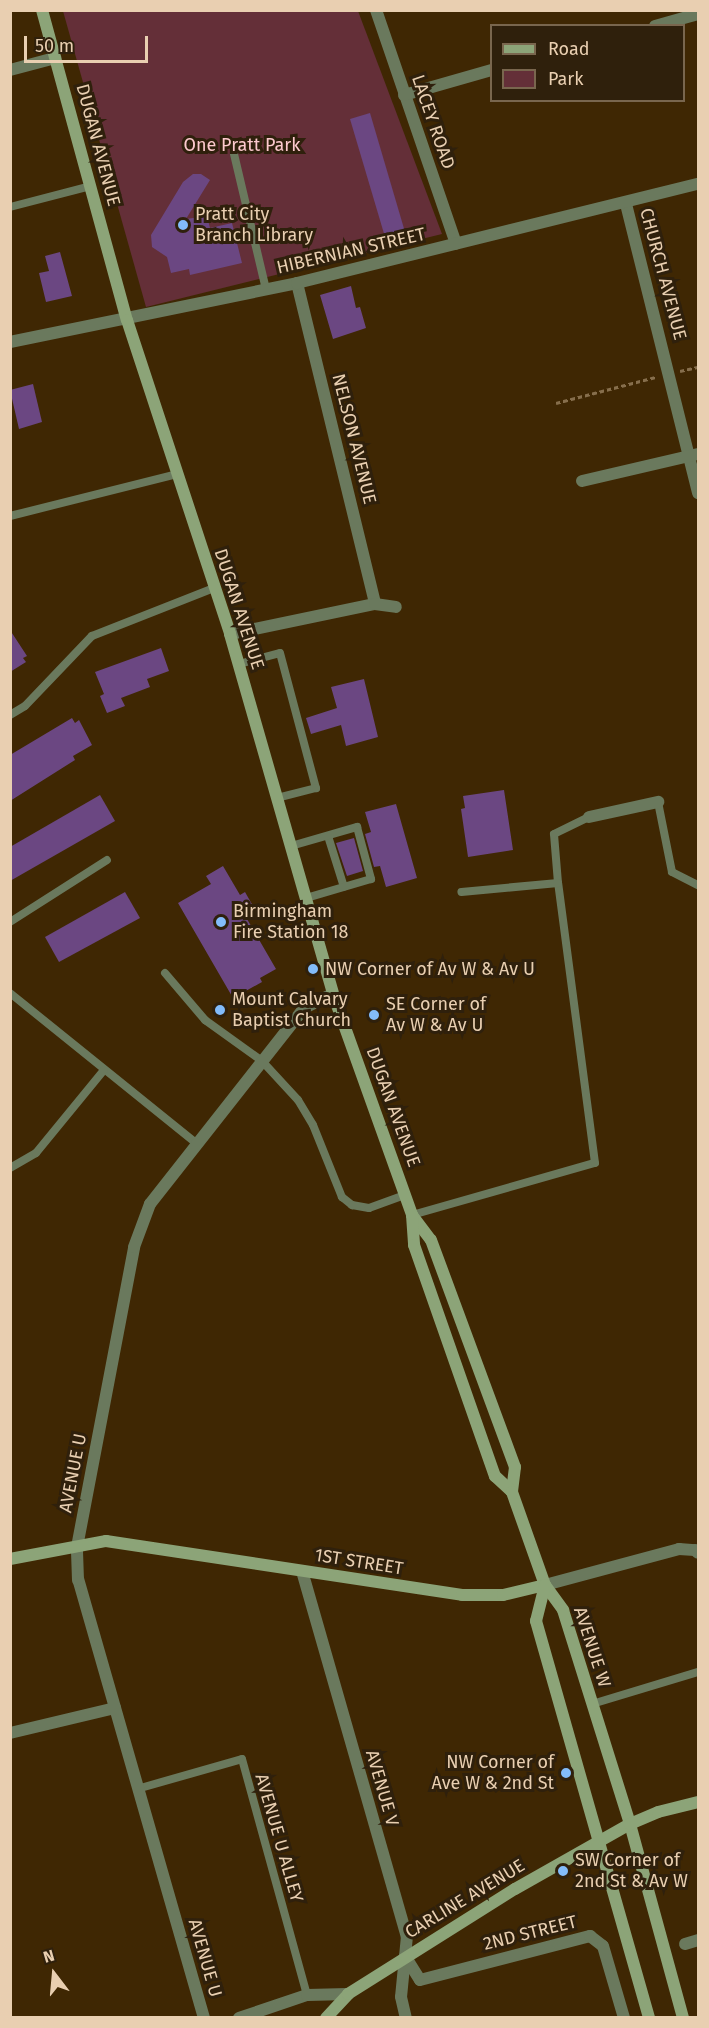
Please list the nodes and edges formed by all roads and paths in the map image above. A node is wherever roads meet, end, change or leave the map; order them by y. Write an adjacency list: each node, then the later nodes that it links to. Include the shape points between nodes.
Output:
1 (42, 10): 5 (main road, DUGAN AVENUE)
2 (376, 10): 8 (street, LACEY ROAD)
3 (699, 14): 4 (street)
4 (662, 24)
5 (55, 58): 6 (street); 11 (main road, DUGAN AVENUE)
6 (10, 70)
7 (490, 71): 8 (street)
8 (404, 95): 14 (street, LACEY ROAD)
9 (234, 154): 16 (lane)
10 (699, 184): 12 (street, HIBERNIAN STREET)
11 (91, 186): 13 (lane); 17 (main road, DUGAN AVENUE)
12 (626, 204): 14 (street, HIBERNIAN STREET); 20 (street, CHURCH AVENUE)
13 (10, 207)
14 (456, 244): 15 (street, HIBERNIAN STREET)
15 (297, 283): 16 (street, HIBERNIAN STREET); 28 (street, NELSON AVENUE)
16 (266, 290): 17 (street, HIBERNIAN STREET)
17 (127, 320): 18 (street, HIBERNIAN STREET); 23 (main road, DUGAN AVENUE)
18 (10, 342)
19 (699, 367): 20 (path)
20 (670, 374): 21 (path); 22 (street, CHURCH AVENUE)
21 (556, 403)
22 (694, 455): 24 (street); 25 (street, CHURCH AVENUE)
23 (177, 474): 26 (lane); 27 (main road, DUGAN AVENUE)
24 (582, 481)
25 (699, 493)
26 (10, 516)
27 (214, 588): 30 (main road, DUGAN AVENUE); 32 (lane, via 92,636 25,706)
28 (375, 604): 29 (street); 30 (street)
29 (396, 608)
30 (230, 634): 31 (main road, DUGAN AVENUE)
31 (239, 664): 33 (main road, DUGAN AVENUE); 33 (lane, via 280,653 316,788)
32 (10, 715)
33 (277, 798): 37 (main road, DUGAN AVENUE)
34 (658, 802): 35 (street); 40 (lane, via 672,872)
35 (589, 817): 39 (lane, via 554,834)
36 (328, 836): 37 (lane); 41 (lane); 41 (lane, via 357,827 371,879)
37 (291, 846): 43 (main road, DUGAN AVENUE)
38 (107, 860): 44 (lane)
39 (558, 882): 42 (lane); 53 (lane, via 596,1163)
40 (699, 885)
41 (344, 887): 43 (lane)
42 (461, 892)
43 (306, 898): 47 (main road, DUGAN AVENUE)
44 (10, 922)
45 (165, 973): 48 (lane, via 205,1020)
46 (10, 993): 49 (lane)
47 (333, 994): 48 (street, AVENUE U, via 304,1008); 52 (main road, DUGAN AVENUE)
48 (262, 1061): 50 (street, AVENUE U); 52 (lane, via 308,1116 342,1197 352,1205 369,1208)
49 (104, 1070): 50 (lane); 51 (lane, via 36,1153)
50 (197, 1144): 55 (street, AVENUE U, via 150,1204 134,1246)
51 (10, 1168)
52 (405, 1195): 53 (main road, DUGAN AVENUE)
53 (412, 1215): 54 (main road, DUGAN AVENUE, via 414,1245 495,1476); 54 (main road, DUGAN AVENUE, via 431,1240 515,1467)
54 (512, 1492): 59 (main road, DUGAN AVENUE)
55 (77, 1548): 57 (main road, 1ST STREET); 58 (main road, 1ST STREET, via 106,1541); 62 (street, AVENUE U, via 78,1581)
56 (699, 1553): 59 (street, 1ST STREET, via 680,1549)
57 (10, 1559)
58 (302, 1571): 59 (main road, 1ST STREET, via 462,1595 503,1595); 70 (street, AVENUE V, via 407,1936)
59 (545, 1585): 61 (main road, AVENUE W, via 563,1610); 67 (main road, via 536,1621)
60 (699, 1672): 61 (lane)
61 (592, 1704): 66 (main road, AVENUE W)
62 (115, 1707): 63 (street); 64 (street, AVENUE U)
63 (10, 1733)
64 (137, 1789): 72 (lane, AVENUE U ALLEY, via 242,1759); 73 (street, AVENUE U)
65 (699, 1802): 66 (main road)
66 (630, 1824): 67 (main road, CARLINE AVENUE); 79 (main road, AVENUE W)
67 (600, 1842): 70 (main road, CARLINE AVENUE); 78 (main road)
68 (699, 1940): 69 (street)
69 (685, 1944)
70 (405, 1956): 71 (main road, CARLINE AVENUE); 76 (street, AVENUE V, via 401,1997); 77 (street, 2ND STREET, via 420,1980 590,1936 603,1946)
71 (348, 1994): 72 (street); 75 (main road, CARLINE AVENUE)
72 (308, 1995): 74 (street)
73 (204, 2018)
74 (239, 2018)
75 (326, 2018)
76 (406, 2018)
77 (624, 2018)
78 (649, 2018)
79 (683, 2018)

